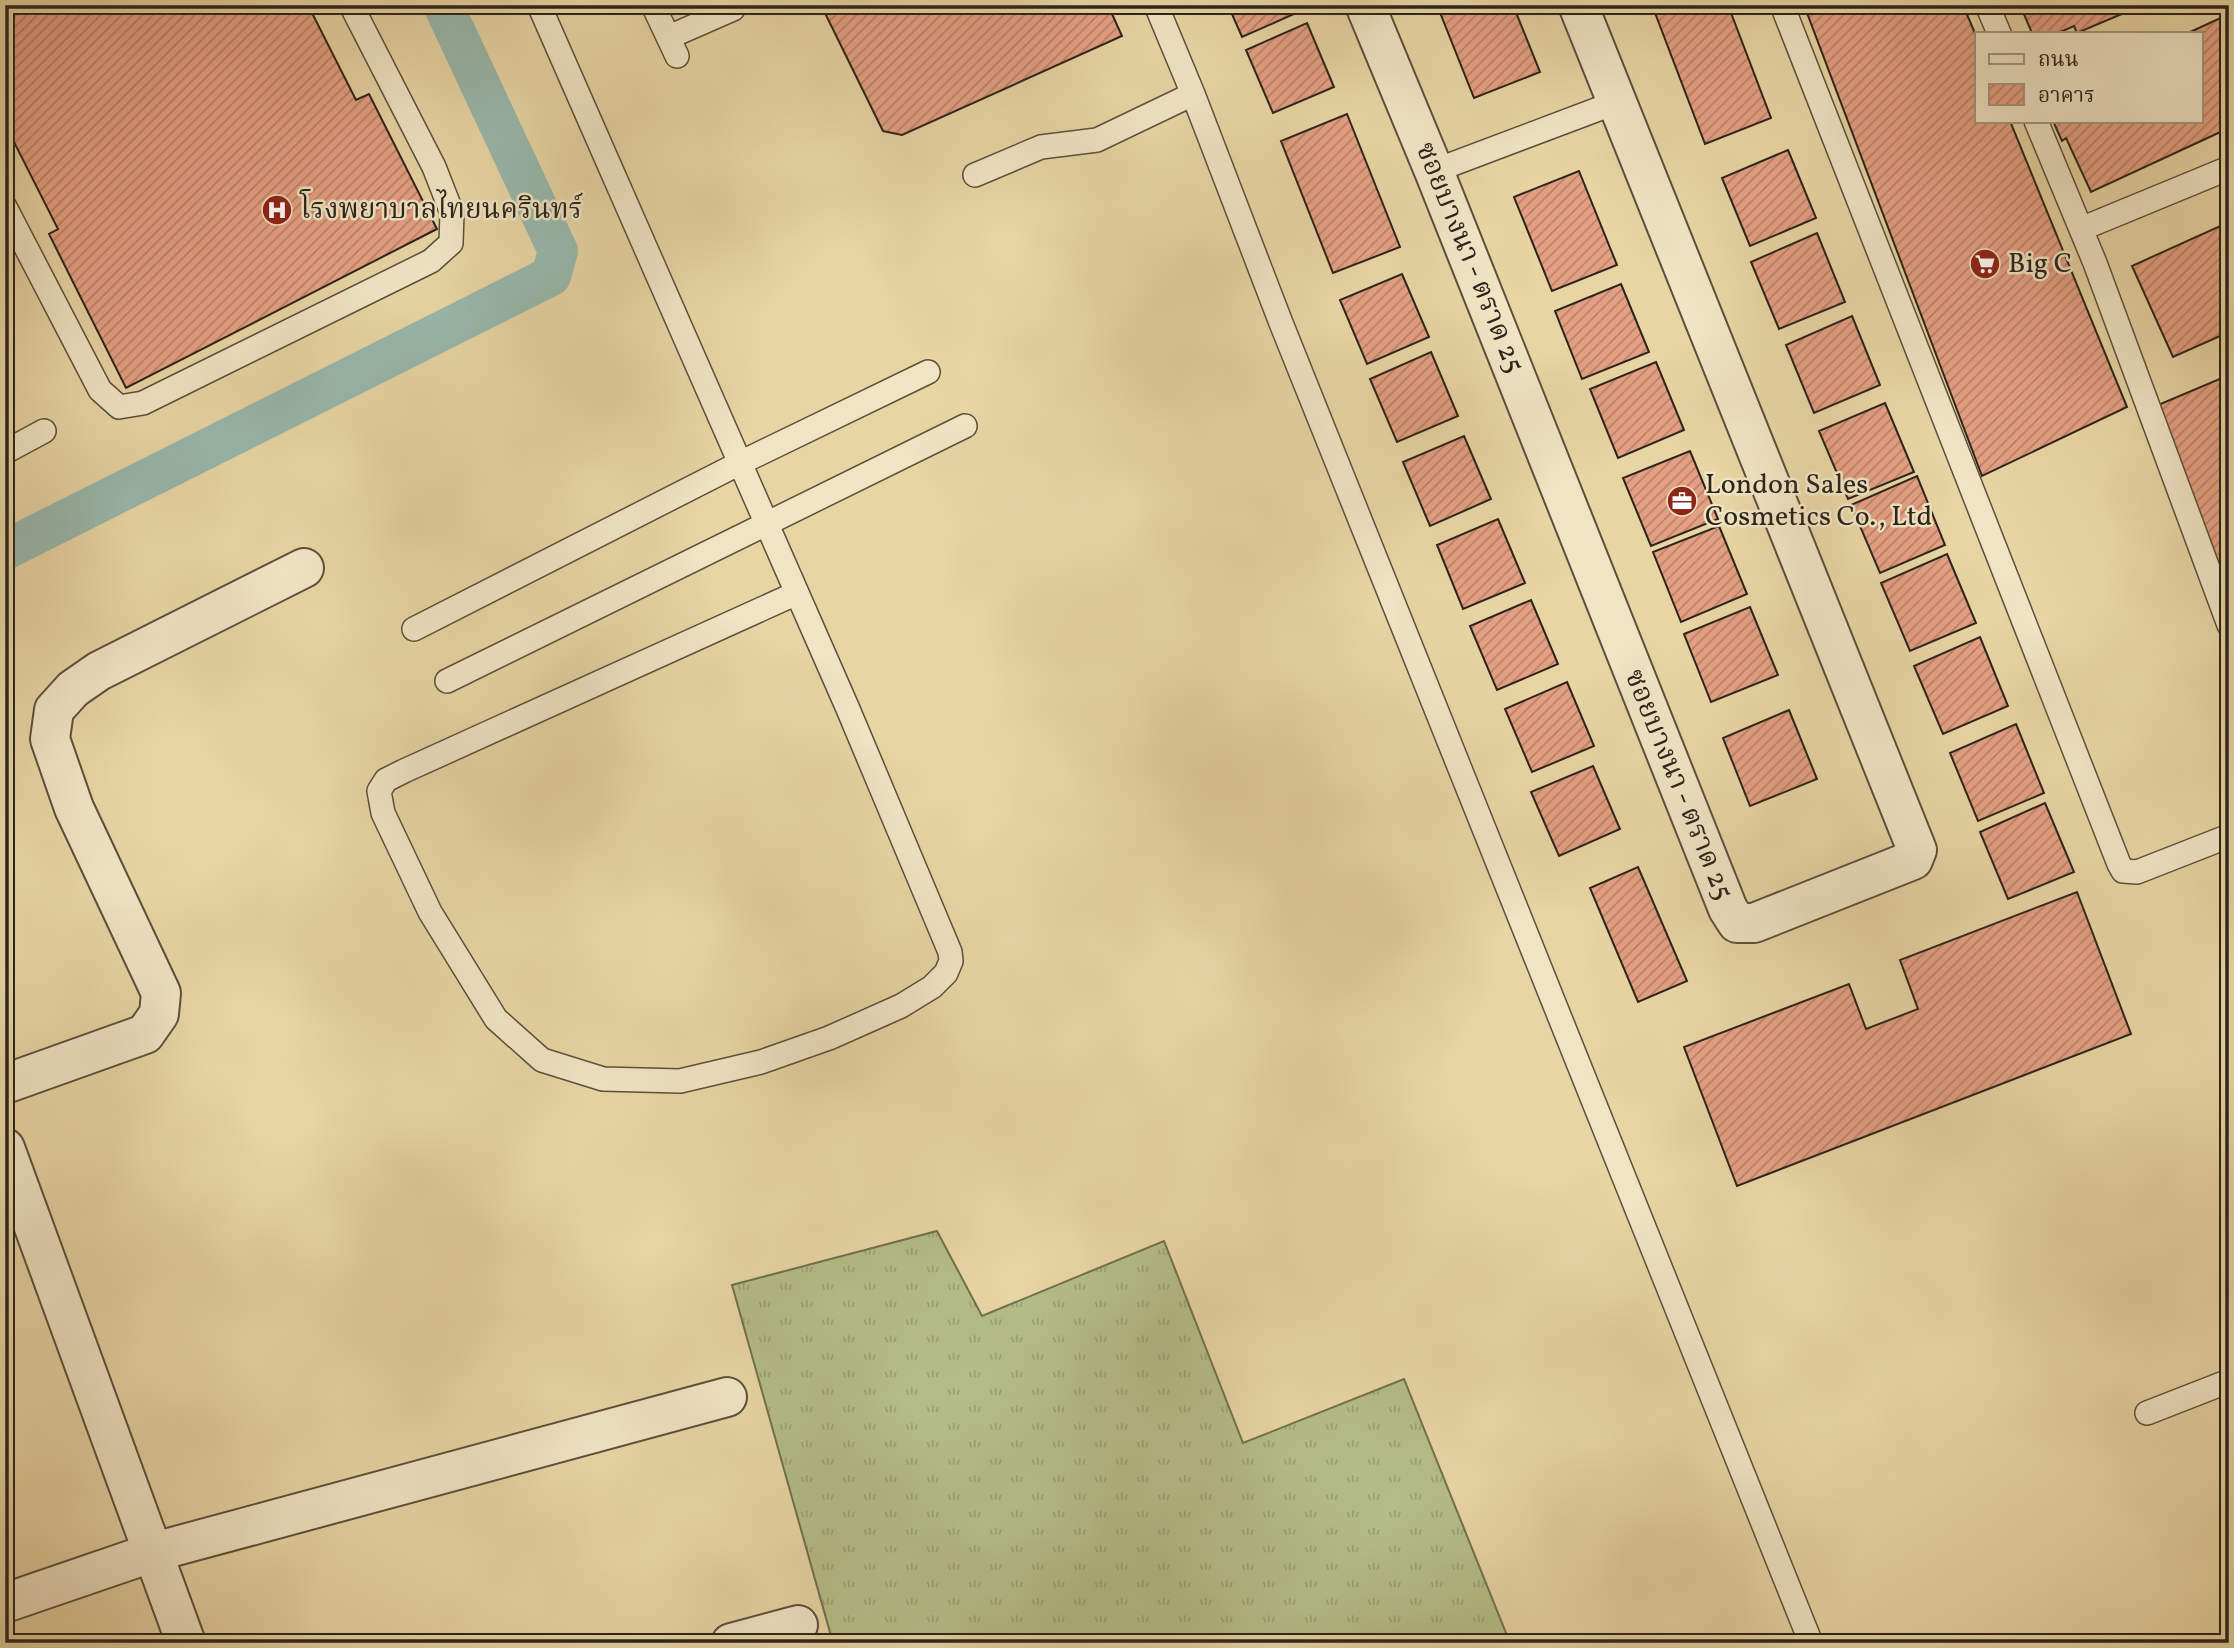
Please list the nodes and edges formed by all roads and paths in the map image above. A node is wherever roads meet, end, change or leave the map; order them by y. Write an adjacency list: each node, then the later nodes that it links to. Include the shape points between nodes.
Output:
1 (351, 5): 17 (lane, via 453,213 451,243 431,261 143,403 119,407 100,390)
2 (539, 5): 23 (lane)
3 (653, 5): 4 (lane, via 673,47 733,9)
4 (731, 5)
5 (1156, 5): 11 (lane)
6 (1364, 5): 15 (street, ซอยบางนา - ตราด 25)
7 (1578, 5): 12 (street, ซอยบางนา - ตราด 25)
8 (1782, 5): 30 (lane, via 2123,872 2137,872)
9 (1987, 5): 10 (lane)
10 (1999, 32)
11 (1193, 94): 16 (lane, via 1097,139 1041,147); 41 (lane)
12 (1616, 102): 15 (lane); 15 (street, ซอยบางนา - ตราด 25, via 1917,850 1913,860 1902,865 1754,923 1737,923 1727,909)
13 (2036, 122): 18 (lane)
14 (2229, 168): 18 (lane)
15 (1434, 171)
16 (975, 175)
17 (5, 207)
18 (2081, 229): 27 (lane)
19 (928, 372): 23 (lane)
20 (965, 426): 24 (lane)
21 (44, 430): 22 (lane)
22 (5, 452)
23 (740, 463): 24 (lane); 28 (lane)
24 (767, 525): 26 (lane); 29 (lane)
25 (304, 568): 31 (street, via 99,671 54,710 50,740 74,808 161,993 159,1014 145,1034)
26 (797, 593): 26 (lane, via 950,952 946,973 901,1006 830,1038 761,1062 680,1081 603,1079 542,1060 496,1019 465,971 430,912 383,813 379,791 386,780 404,771)
27 (2229, 625)
28 (414, 629)
29 (447, 681)
30 (2229, 836)
31 (5, 1084)
32 (5, 1147): 36 (street)
33 (2229, 1381): 35 (lane)
34 (727, 1397): 36 (street)
35 (2147, 1413)
36 (154, 1552): 37 (street); 39 (street)
37 (5, 1603)
38 (797, 1625): 40 (street)
39 (186, 1643)
40 (732, 1643)
41 (1811, 1643)

